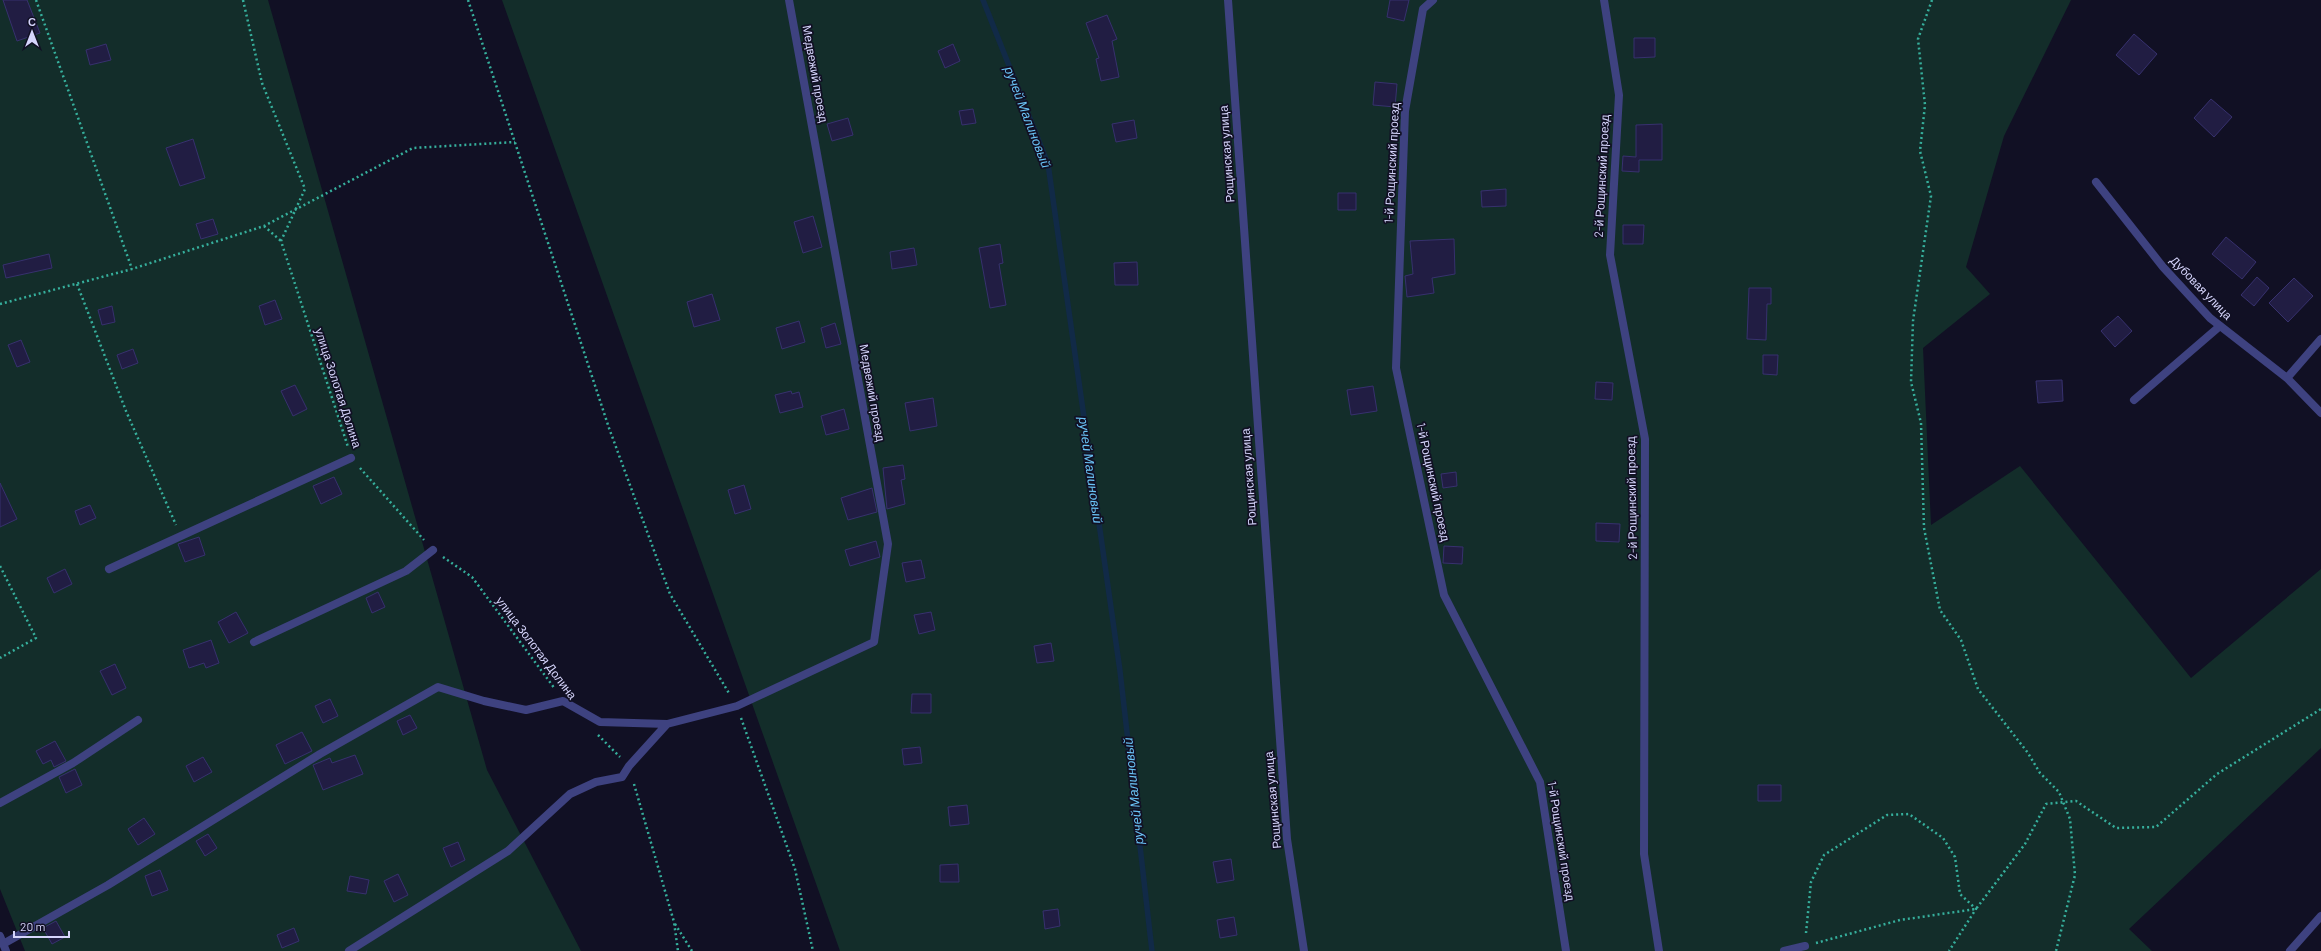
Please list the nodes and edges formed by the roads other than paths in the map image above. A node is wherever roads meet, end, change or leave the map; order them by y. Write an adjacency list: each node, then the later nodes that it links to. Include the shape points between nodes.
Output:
1 (789, 0): 16 (street, Медвежий проезд, via 888,544 874,642 737,706)
2 (1228, 0): 22 (street, Рощинская улица, via 1287,839)
3 (1433, 0): 23 (street, 1-й Рощинский проезд, via 1422,9 1405,111 1396,368 1444,595 1540,782)
4 (1604, 0): 24 (street, 2-й Рощинский проезд, via 1619,95 1610,255 1645,439 1644,854)
5 (2096, 182): 6 (street, Дубовая улица, via 2163,267)
6 (2220, 326): 8 (street, Дубовая улица); 9 (street)
7 (2321, 339): 8 (street)
8 (2287, 378): 10 (street, Дубовая улица)
9 (2134, 400)
10 (2321, 413)
11 (351, 458): 13 (street, via 180,534)
12 (433, 550): 14 (street, via 406,571)
13 (109, 569)
14 (254, 642)
15 (138, 720): 17 (street, via 72,763)
16 (667, 724): 19 (street, via 600,722 563,701 526,710 438,687 320,754 108,885); 21 (street, via 622,777 596,782 570,794 508,851)
17 (0, 803)
18 (2321, 916): 26 (street)
19 (3, 943)
20 (1805, 946): 25 (street)
21 (349, 951)
22 (1304, 951)
23 (1566, 951)
24 (1659, 951)
25 (1784, 951)
26 (2290, 951)

